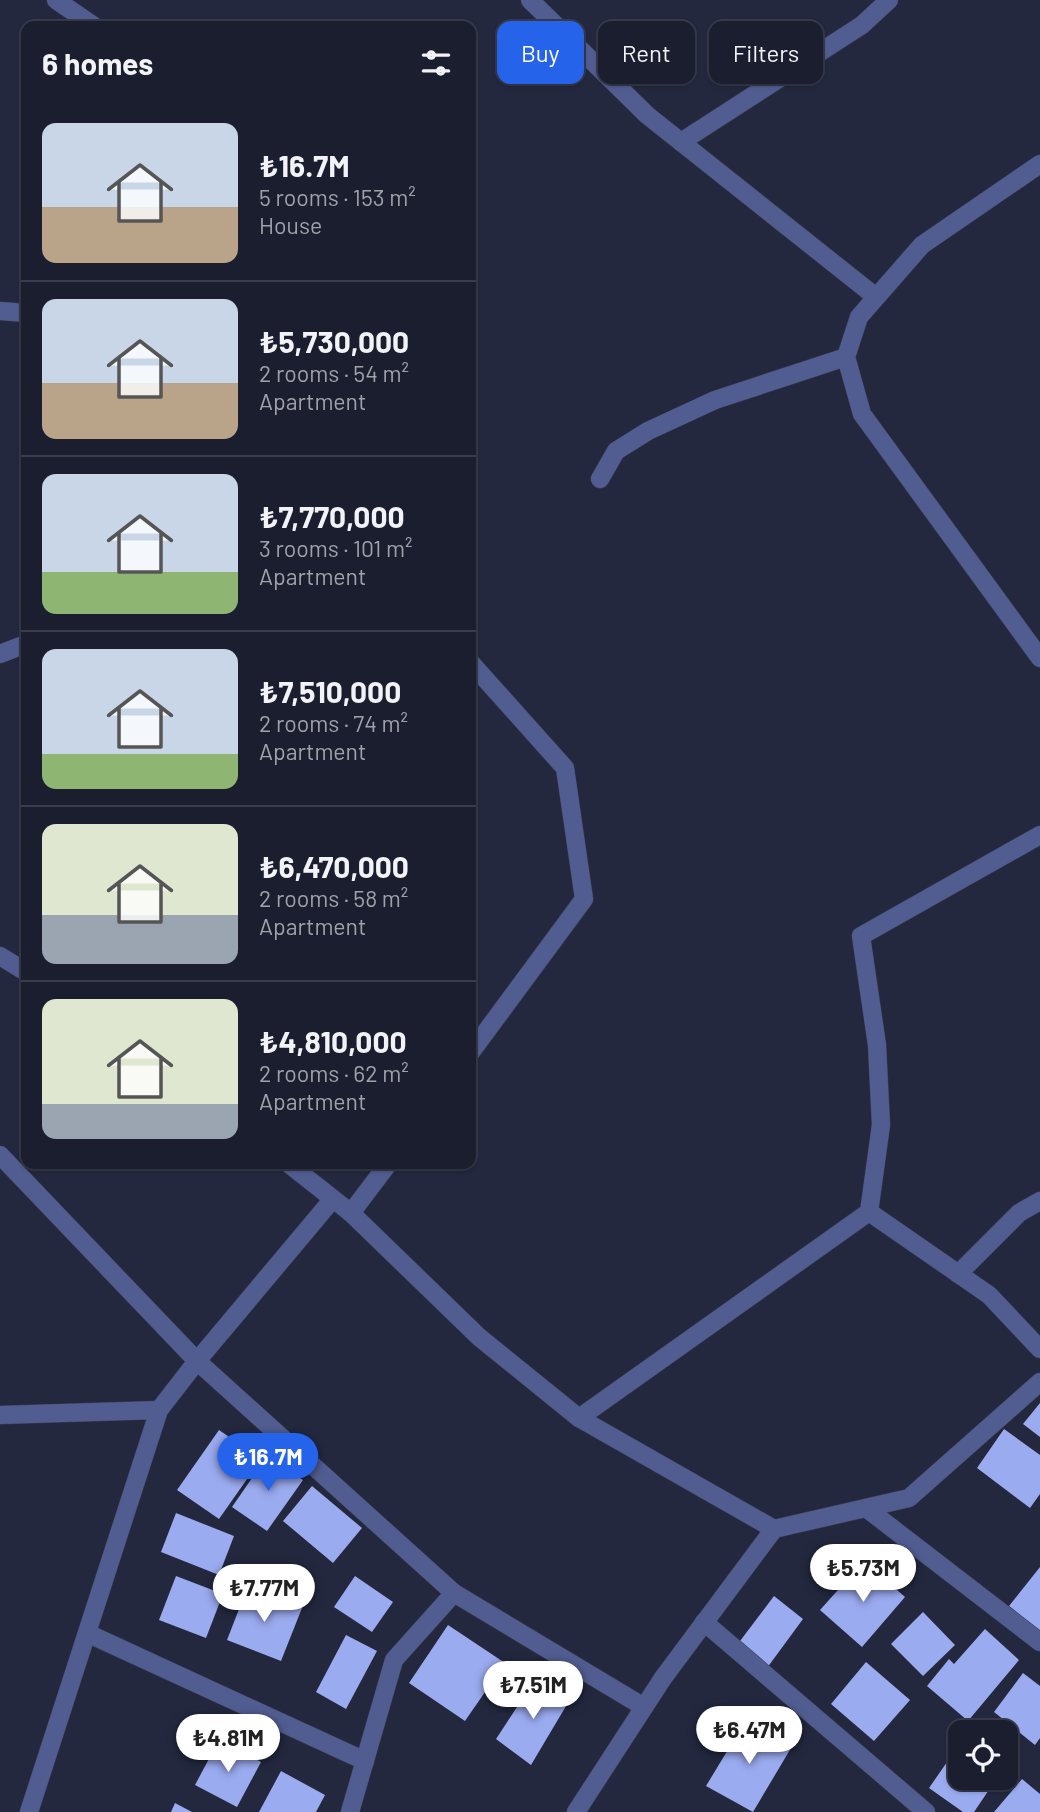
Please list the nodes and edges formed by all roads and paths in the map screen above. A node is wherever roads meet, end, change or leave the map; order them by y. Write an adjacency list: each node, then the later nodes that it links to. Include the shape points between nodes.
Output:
1 (56, 0): 4 (street)
2 (530, 0): 5 (street, via 647,115)
3 (889, 0): 5 (street, via 862,25)
4 (87, 21)
5 (681, 142): 7 (street)
6 (1040, 164): 7 (street, via 922,245)
7 (876, 297): 10 (street, via 859,317)
8 (0, 311): 9 (street)
9 (21, 313)
10 (846, 357): 11 (street, via 715,400 648,431 616,452); 14 (street, via 862,414)
11 (600, 479)
12 (21, 646): 13 (street)
13 (0, 654)
14 (1040, 657)
15 (476, 669): 19 (street, via 565,768 584,899)
16 (1040, 835): 25 (street, via 862,936 877,1045 881,1125)
17 (0, 956): 18 (street)
18 (21, 969)
19 (476, 1045)
20 (0, 1155): 29 (street)
21 (295, 1169): 23 (street)
22 (384, 1169): 26 (street)
23 (332, 1199): 26 (street); 29 (street)
24 (1040, 1201): 27 (street, via 1019,1213)
25 (869, 1212): 27 (street); 33 (street)
26 (351, 1213): 33 (street, via 480,1337)
27 (958, 1274): 28 (street, via 989,1295)
28 (1040, 1349)
29 (197, 1361): 31 (street); 36 (street)
30 (1040, 1382): 34 (street, via 909,1497)
31 (159, 1410): 32 (street); 38 (street)
32 (0, 1415)
33 (579, 1418): 35 (street)
34 (866, 1508): 35 (street); 39 (street)
35 (774, 1529): 37 (street)
36 (454, 1593): 40 (street); 41 (street, via 394,1660)
37 (704, 1622): 40 (street); 45 (street)
38 (89, 1634): 41 (street); 43 (street)
39 (1040, 1642)
40 (644, 1707): 42 (street)
41 (365, 1761): 44 (street)
42 (579, 1810)
43 (29, 1812)
44 (350, 1812)
45 (926, 1812)

